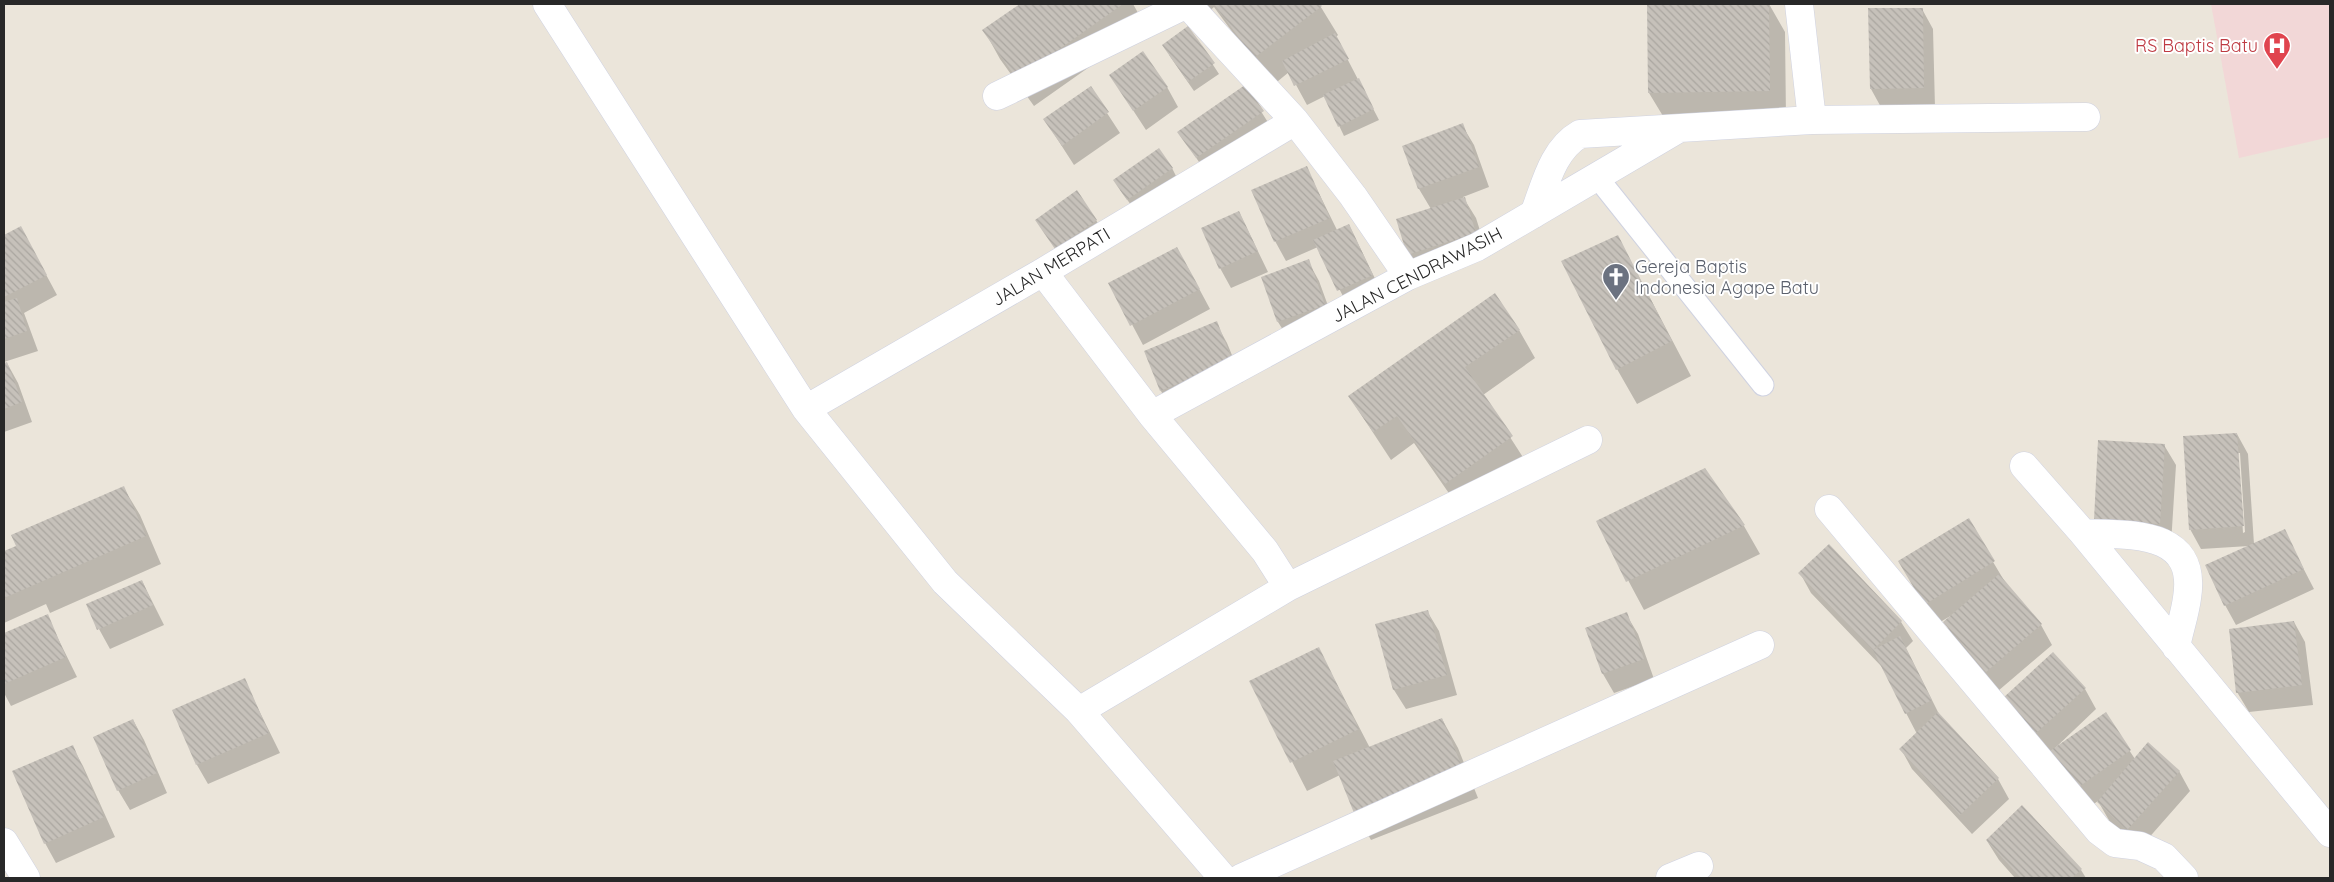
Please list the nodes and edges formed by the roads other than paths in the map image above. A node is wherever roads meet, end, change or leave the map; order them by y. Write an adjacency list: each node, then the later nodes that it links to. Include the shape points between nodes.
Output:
1 (547, 4): 14 (street)
2 (1187, 4): 4 (street); 7 (street)
3 (1799, 4): 6 (street)
4 (997, 96)
5 (2086, 117): 6 (street)
6 (1812, 120): 8 (street)
7 (1295, 121): 11 (street, JALAN MERPATI); 12 (street, via 1353,196)
8 (1678, 129): 9 (street, JALAN CENDRAWASIH); 10 (street, via 1580,134 1568,141 1559,150)
9 (1597, 177): 10 (street, JALAN CENDRAWASIH); 13 (lane)
10 (1534, 214): 12 (street, JALAN CENDRAWASIH, via 1477,247)
11 (1043, 272): 14 (street, JALAN MERPATI); 15 (street)
12 (1408, 276): 15 (street, JALAN CENDRAWASIH)
13 (1763, 385)
14 (806, 409): 23 (street, via 945,582)
15 (1152, 415): 20 (street, via 1265,551)
16 (1588, 440): 20 (street)
17 (2024, 466): 19 (street)
18 (1829, 509): 31 (street, via 2099,831 2115,843 2140,846 2164,857)
19 (2083, 533): 22 (street); 22 (street, via 2143,536 2167,544 2181,556 2186,570 2188,596)
20 (1288, 587): 23 (street)
21 (1760, 645): 29 (street)
22 (2176, 647): 24 (street)
23 (1079, 711): 28 (street)
24 (2330, 832)
25 (4, 842): 27 (street)
26 (1699, 866): 30 (street)
27 (26, 878)
28 (1223, 878)
29 (1241, 878)
30 (1670, 878)
31 (2184, 878)

